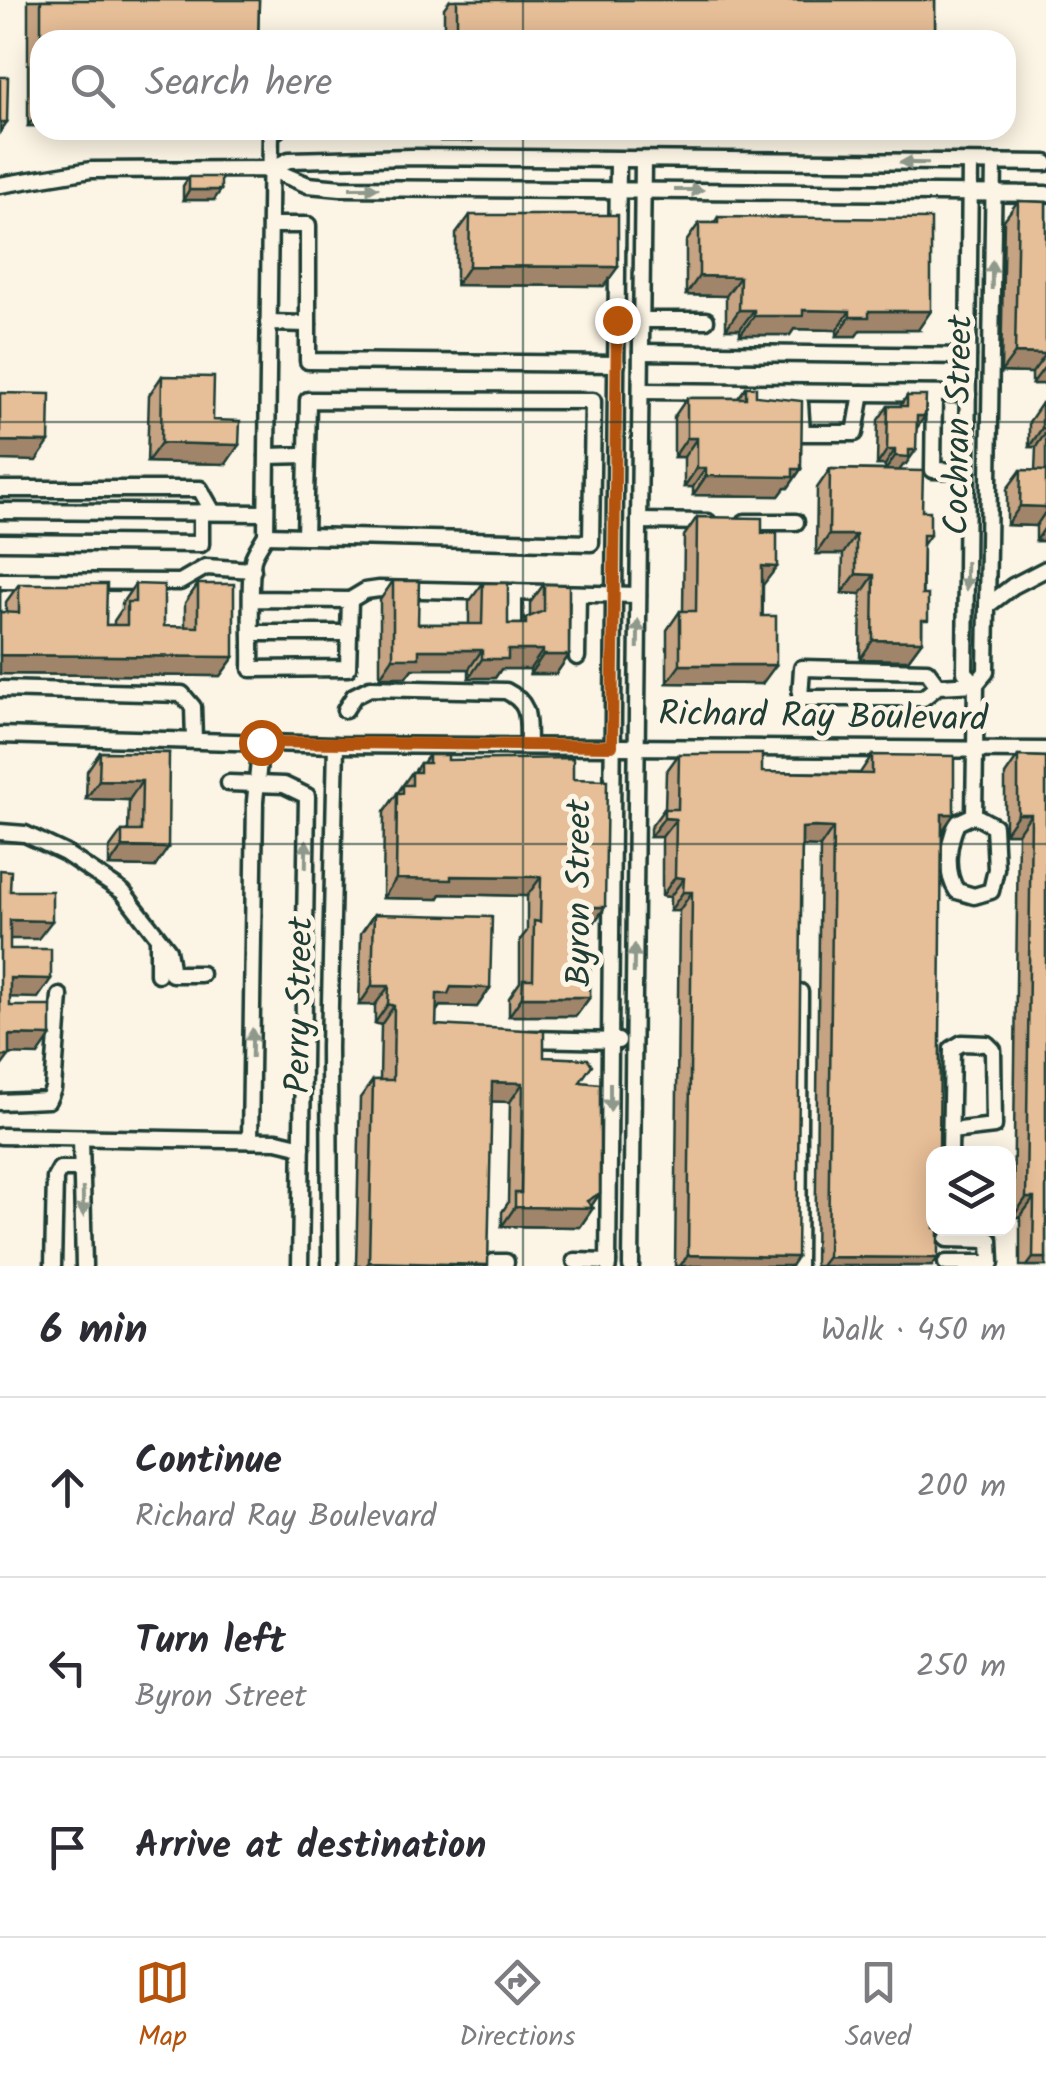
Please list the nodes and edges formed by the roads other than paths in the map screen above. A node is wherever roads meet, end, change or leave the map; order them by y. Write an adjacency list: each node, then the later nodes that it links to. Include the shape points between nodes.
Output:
1 (271, 140): 7 (street)
2 (618, 160): 3 (street); 7 (street, via 289,160); 9 (street, Byron Street)
3 (643, 160): 4 (street, one-way to 3); 10 (street, Byron Street)
4 (970, 163): 5 (street); 11 (street, Cochran Street)
5 (994, 163): 6 (street); 12 (street, Cochran Street)
6 (1046, 163)
7 (270, 169): 8 (street, via 91,170); 9 (street, one-way to 9, via 308,185 342,188); 14 (street)
8 (0, 186)
9 (618, 190): 10 (street); 15 (street, Byron Street)
10 (644, 190): 11 (street, one-way to 11); 16 (street, Byron Street)
11 (970, 192): 12 (street); 21 (street, Cochran Street)
12 (994, 192): 13 (street); 52 (street, Cochran Street, one-way to 12)
13 (1046, 194)
14 (270, 225): 18 (street); 19 (street, via 308,225)
15 (617, 320): 16 (street); 22 (street, Byron Street)
16 (642, 320): 17 (street); 20 (street, Byron Street)
17 (706, 320)
18 (268, 323): 19 (street); 29 (street)
19 (308, 324): 22 (street, via 308,361)
20 (642, 352): 21 (street); 23 (street, Byron Street)
21 (968, 356): 27 (street, Cochran Street)
22 (616, 364): 32 (street, Byron Street)
23 (641, 391): 24 (street); 36 (street, Byron Street)
24 (800, 393): 25 (street); 25 (street, via 802,432 856,432)
25 (862, 393): 26 (street)
26 (934, 394): 27 (street); 30 (street, via 934,470)
27 (968, 394): 30 (street, Cochran Street)
28 (307, 455): 29 (street); 41 (street); 41 (street, via 308,400 593,401 592,542)
29 (267, 456): 35 (street)
30 (967, 471): 57 (street, Cochran Street, one-way to 57, via 965,672)
31 (0, 489): 34 (street, via 200,489)
32 (615, 506): 36 (street); 48 (street, Byron Street)
33 (0, 511): 34 (street)
34 (207, 512): 35 (street); 42 (street, via 201,544)
35 (266, 513): 40 (street)
36 (639, 513): 37 (street); 49 (street, Byron Street)
37 (718, 522)
38 (737, 522): 39 (street)
39 (796, 522)
40 (266, 535): 41 (street); 44 (street)
41 (305, 536)
42 (0, 542)
43 (1046, 569): 52 (street)
44 (252, 570): 45 (street, via 206,567 180,582); 50 (street)
45 (0, 580)
46 (514, 592): 47 (street); 51 (street, via 380,589); 53 (street)
47 (578, 594): 48 (street); 56 (street)
48 (614, 595): 49 (street); 66 (street, Byron Street)
49 (638, 595): 67 (street, Byron Street, one-way to 49)
50 (252, 599): 51 (street); 54 (street)
51 (350, 600): 55 (street)
52 (987, 606): 57 (street, Cochran Street, via 986,672)
53 (514, 626)
54 (252, 632): 55 (street); 55 (street, via 252,668 348,668)
55 (349, 632)
56 (577, 657)
57 (976, 684): 58 (street); 68 (street, Cochran Street)
58 (938, 686): 58 (street, via 923,698 800,698 802,668 927,671)
59 (0, 689): 62 (street, via 182,694 193,707)
60 (345, 710): 65 (street, via 370,688 506,691 522,699)
61 (0, 735): 62 (street, Richard Ray Boulevard)
62 (194, 740): 63 (street, Richard Ray Boulevard)
63 (261, 742): 64 (street, Richard Ray Boulevard); 71 (street)
64 (336, 744): 65 (street, Richard Ray Boulevard); 99 (street, Perry Street)
65 (528, 746): 66 (street, Richard Ray Boulevard)
66 (612, 746): 67 (street, Richard Ray Boulevard); 74 (street, Byron Street)
67 (636, 746): 68 (street, Richard Ray Boulevard); 75 (street, Byron Street)
68 (975, 750): 69 (street, Richard Ray Boulevard); 72 (street, Cochran Street)
69 (1046, 750)
70 (229, 783): 71 (street)
71 (259, 784): 86 (street, one-way to 71); 88 (street, one-way to 71, via 307,796 284,785)
72 (974, 815): 72 (street, via 957,823 950,840 950,881 974,896 990,891 996,869 994,826)
73 (0, 832): 77 (street, via 25,834 65,853 124,892 168,950 165,974)
74 (611, 904): 75 (street); 80 (street, Byron Street)
75 (634, 904): 81 (street, Byron Street, one-way to 75)
76 (800, 973): 101 (street)
77 (201, 974)
78 (60, 996): 82 (street, via 48,1100)
79 (506, 1039): 80 (street)
80 (610, 1041): 81 (street); 93 (street, Byron Street, one-way to 93)
81 (633, 1041): 92 (street, Byron Street)
82 (0, 1102)
83 (951, 1131): 83 (street, via 952,1050 962,1042 987,1044 993,1050 994,1126); 87 (street)
84 (0, 1136): 85 (street)
85 (81, 1138): 86 (street); 89 (street)
86 (250, 1140): 88 (street)
87 (950, 1146)
88 (302, 1147): 98 (street)
89 (82, 1169): 96 (street, via 60,1169 54,1178); 97 (street, one-way to 97)
90 (948, 1236): 95 (street)
91 (962, 1236): 95 (street, via 990,1240 991,1262)
92 (632, 1248): 93 (street); 100 (street, Byron Street)
93 (608, 1259): 94 (street)
94 (575, 1260)
95 (946, 1265)
96 (54, 1266)
97 (84, 1266)
98 (300, 1266)
99 (330, 1266)
100 (631, 1266)
101 (798, 1266)

